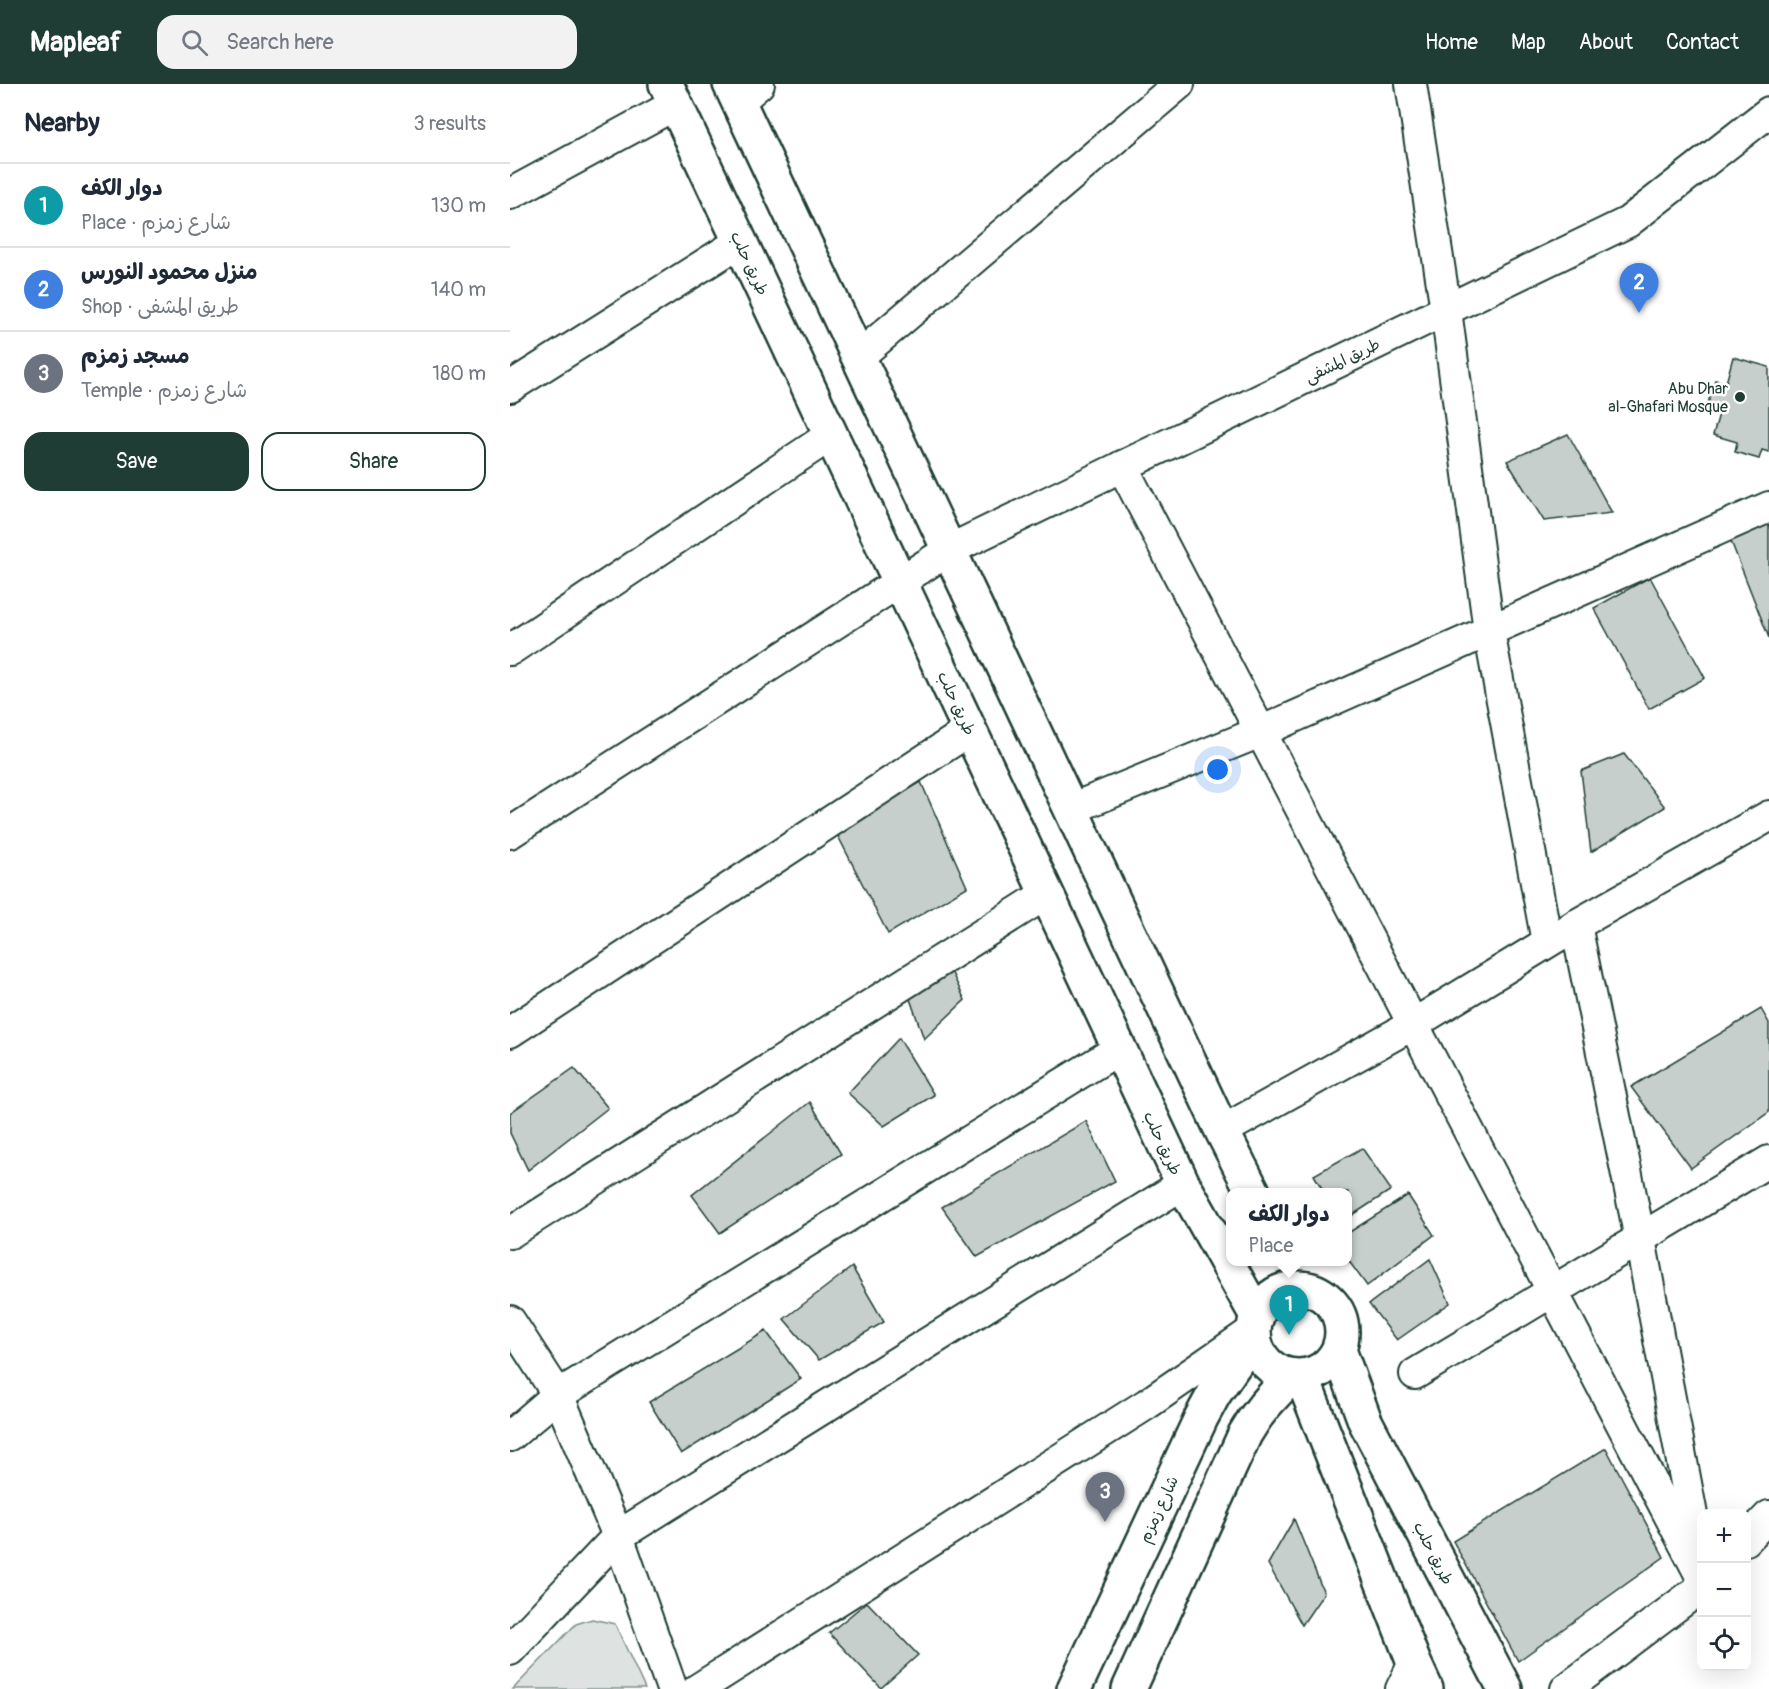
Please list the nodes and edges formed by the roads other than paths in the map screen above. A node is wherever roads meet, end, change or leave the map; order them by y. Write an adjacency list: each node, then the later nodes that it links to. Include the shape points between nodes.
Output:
1 (1411, 84): 8 (street)
2 (1165, 88): 9 (street)
3 (742, 90): 9 (main road)
4 (671, 94): 6 (street); 7 (main road, طريق حلب)
5 (1769, 112): 8 (street, طريق المشفى, via 1628,222)
6 (510, 194)
7 (740, 242): 10 (street); 11 (main road, طريق حلب)
8 (1446, 310): 12 (street, طريق المشفى); 16 (street)
9 (858, 357): 14 (main road)
10 (510, 387)
11 (831, 435): 15 (main road, طريق حلب); 17 (street)
12 (1122, 466): 14 (street, طريق المشفى); 19 (street)
13 (1769, 507): 16 (street)
14 (949, 550): 15 (street, طريق المشفى); 20 (main road)
15 (900, 582): 18 (main road, طريق حلب); 22 (street, طريق المشفى)
16 (1488, 631): 19 (street); 25 (street)
17 (510, 651)
18 (970, 730): 23 (main road, طريق حلب); 27 (street)
19 (1260, 732): 20 (street); 26 (street)
20 (1071, 809): 29 (main road)
21 (1769, 816): 24 (street)
22 (510, 833)
23 (1046, 894): 28 (main road, طريق حلب); 33 (street)
24 (1576, 925): 25 (street); 34 (street)
25 (1547, 942): 26 (street)
26 (1412, 1025): 29 (street); 36 (street)
27 (510, 1032)
28 (1119, 1049): 31 (main road, طريق حلب); 43 (street)
29 (1222, 1131): 32 (main road)
30 (1769, 1161): 34 (street)
31 (1183, 1184): 39 (main road, طريق حلب); 47 (street)
32 (1251, 1188)
33 (510, 1233)
34 (1640, 1239): 36 (street); 48 (street)
35 (1293, 1266): 37 (main road)
36 (1552, 1291): 41 (street); 49 (street)
37 (1319, 1293): 39 (main road, via 1295,1288 1272,1297 1264,1305); 40 (main road, via 1328,1299 1340,1318)
38 (510, 1322): 43 (street)
39 (1255, 1328): 42 (main road, via 1258,1351 1267,1363 1279,1372); 54 (street, via 1147,1404); 55 (main road, شارع زمزم, via 1201,1418)
40 (1339, 1350): 42 (main road, via 1324,1368); 57 (main road, طريق حلب, via 1365,1421)
41 (1415, 1374)
42 (1298, 1377): 52 (main road); 56 (main road, via 1273,1395 1245,1434)
43 (558, 1395): 44 (street); 47 (street)
44 (510, 1436)
45 (1769, 1516): 46 (street)
46 (1751, 1535)
47 (618, 1536): 51 (street); 53 (street)
48 (1700, 1563)
49 (1697, 1570)
50 (1697, 1590): 58 (street)
51 (510, 1650)
52 (1414, 1680)
53 (672, 1689)
54 (698, 1689)
55 (1074, 1689)
56 (1128, 1689)
57 (1505, 1689)
58 (1566, 1689)

